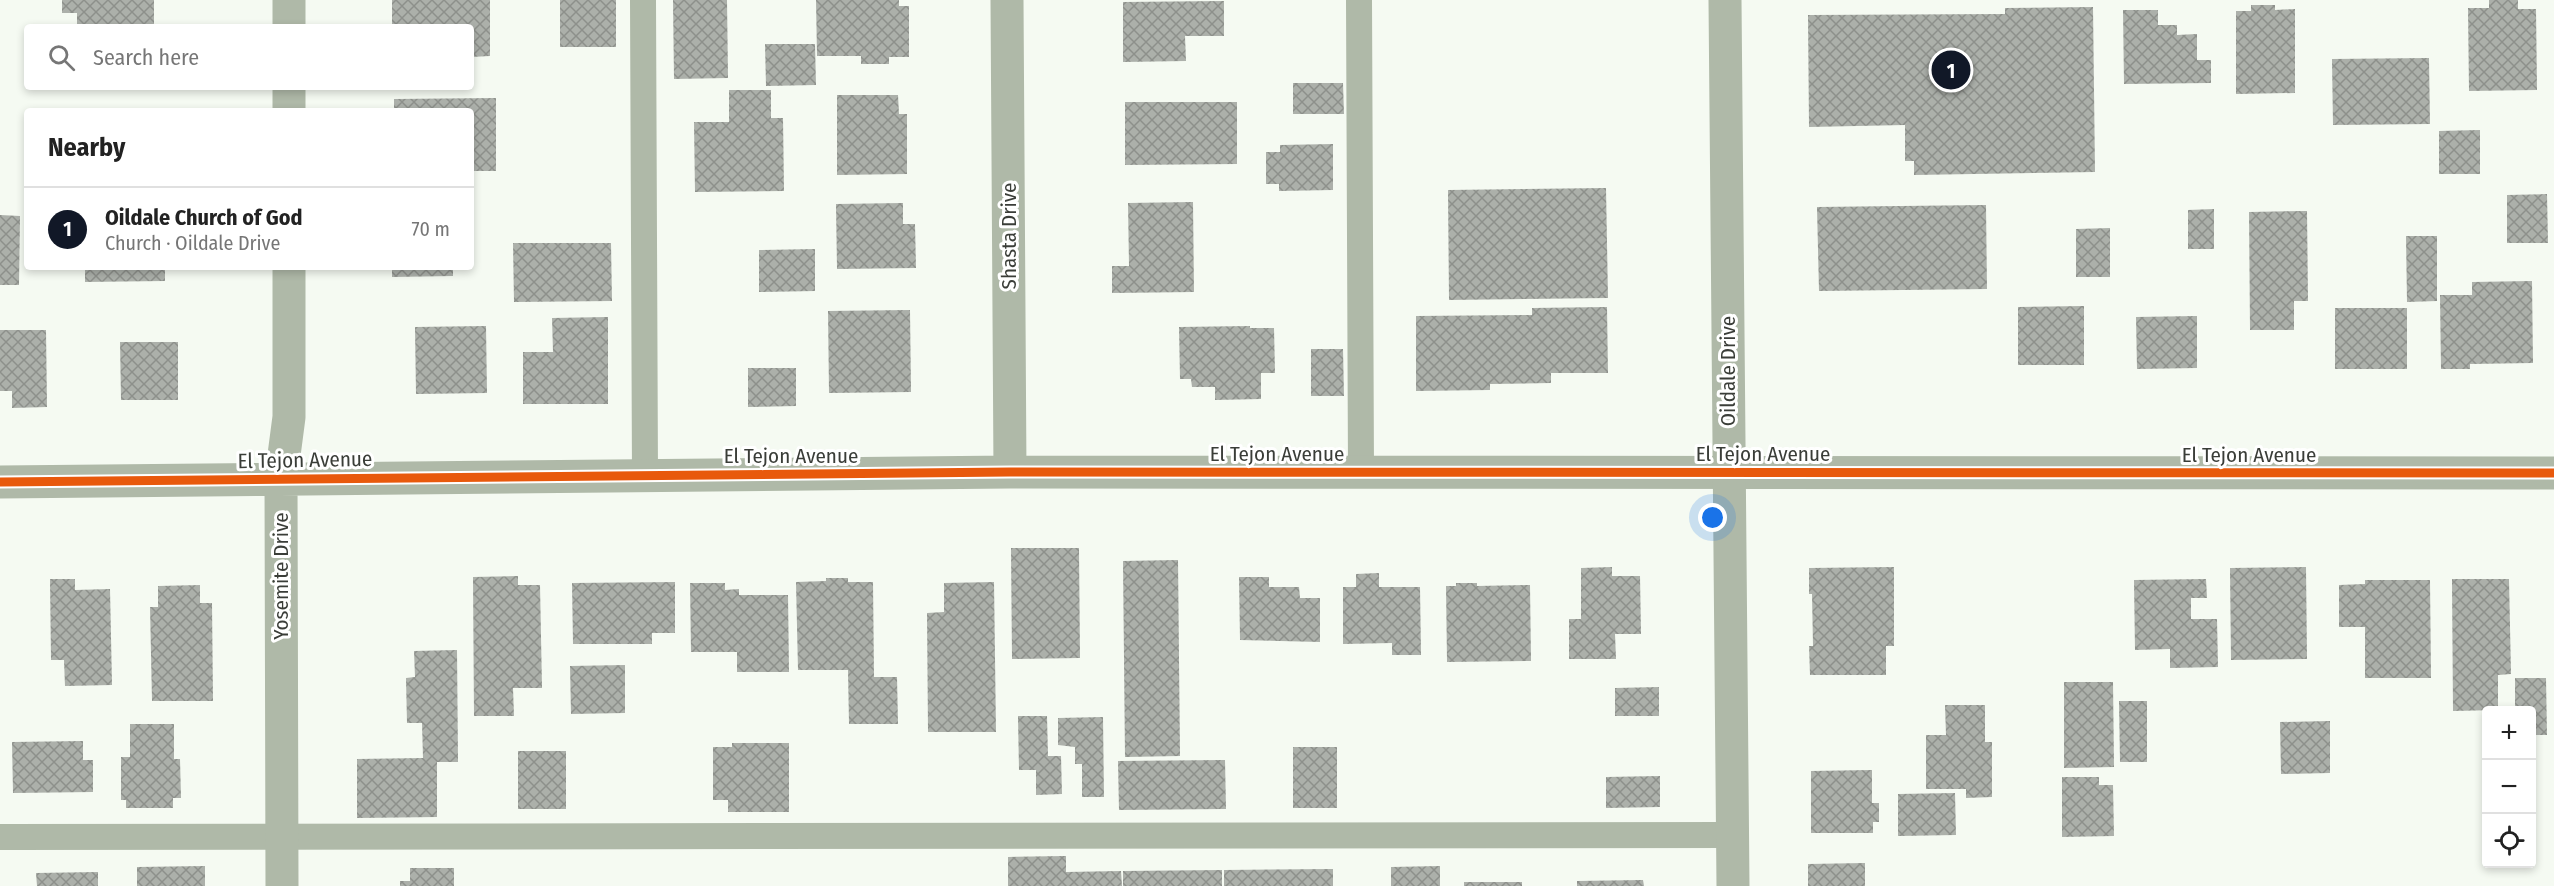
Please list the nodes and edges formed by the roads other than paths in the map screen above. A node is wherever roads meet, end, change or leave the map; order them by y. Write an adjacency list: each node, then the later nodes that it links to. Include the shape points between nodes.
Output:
1 (289, 0): 6 (street)
2 (643, 0): 14 (lane)
3 (1007, 0): 10 (street, Shasta Drive)
4 (1359, 0): 11 (lane)
5 (1725, 0): 12 (street, Oildale Drive)
6 (289, 24)
7 (289, 90): 8 (street)
8 (289, 108)
9 (289, 270): 15 (street, Yosemite Drive, via 289,417)
10 (1010, 472): 11 (street, El Tejon Avenue); 14 (street, El Tejon Avenue)
11 (1361, 472): 12 (street, El Tejon Avenue)
12 (1729, 472): 13 (street, El Tejon Avenue); 17 (street, Oildale Drive)
13 (2554, 473)
14 (645, 475): 15 (street, El Tejon Avenue)
15 (281, 478): 16 (street, El Tejon Avenue); 18 (street, Yosemite Drive)
16 (0, 482)
17 (1732, 835): 18 (lane); 21 (street, Oildale Drive)
18 (282, 836): 19 (lane); 20 (street, Yosemite Drive)
19 (0, 837)
20 (282, 886)
21 (1733, 886)

